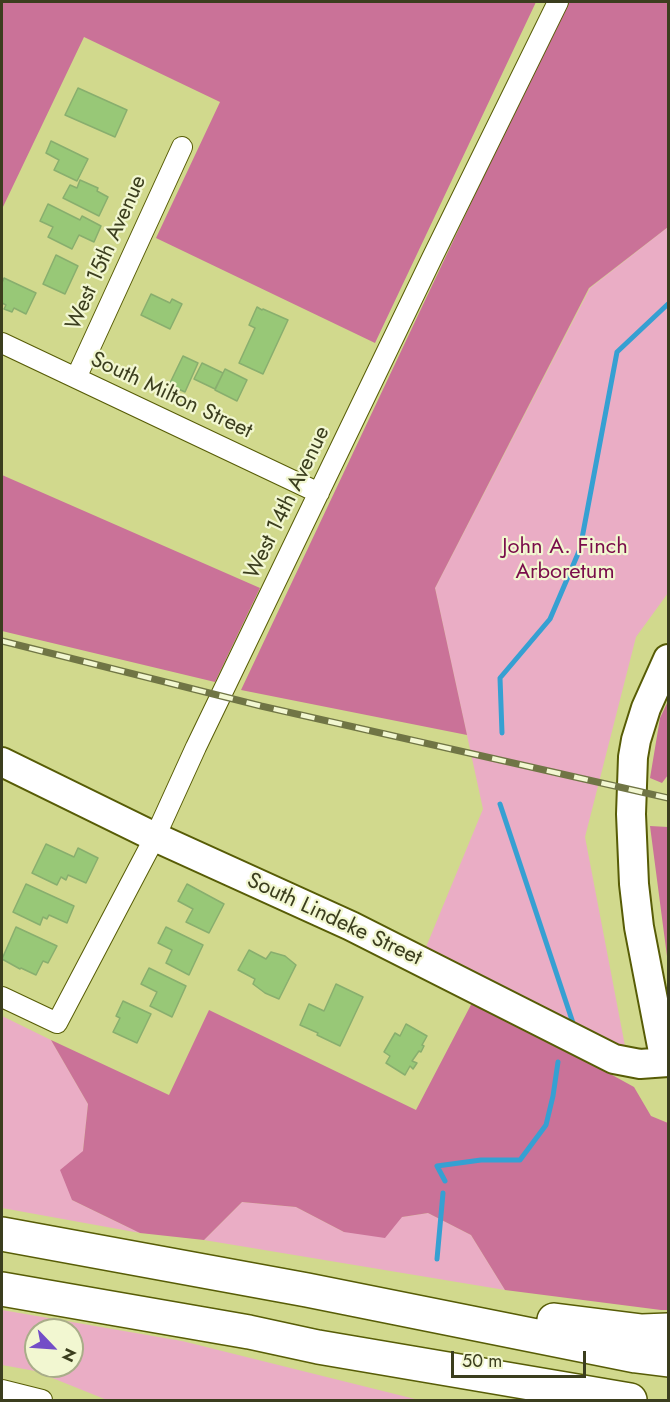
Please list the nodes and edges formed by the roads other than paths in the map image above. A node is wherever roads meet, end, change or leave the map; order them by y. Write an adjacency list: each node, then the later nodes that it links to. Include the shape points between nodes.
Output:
1 (558, 2): 5 (street, West 14th Avenue)
2 (182, 147): 4 (street, West 15th Avenue)
3 (2, 343): 4 (street, South Milton Street)
4 (76, 378): 5 (street, South Milton Street)
5 (320, 493): 8 (street, West 14th Avenue)
6 (669, 659): 10 (street, via 636,740 631,814 639,927)
7 (2, 762): 8 (street, South Lindeke Street)
8 (155, 837): 9 (street, West 14th Avenue, via 57,1023); 10 (street, South Lindeke Street, via 361,931 614,1059)
9 (2, 997)
10 (668, 1068)
11 (2, 1234): 13 (highway)
12 (2, 1289): 15 (highway)
13 (308, 1290): 14 (highway, via 642,1331); 16 (highway)
14 (669, 1330)
15 (318, 1347): 19 (highway); 20 (highway)
16 (669, 1360)
17 (2, 1390): 18 (street)
18 (42, 1401)
19 (513, 1401)
20 (630, 1401)

